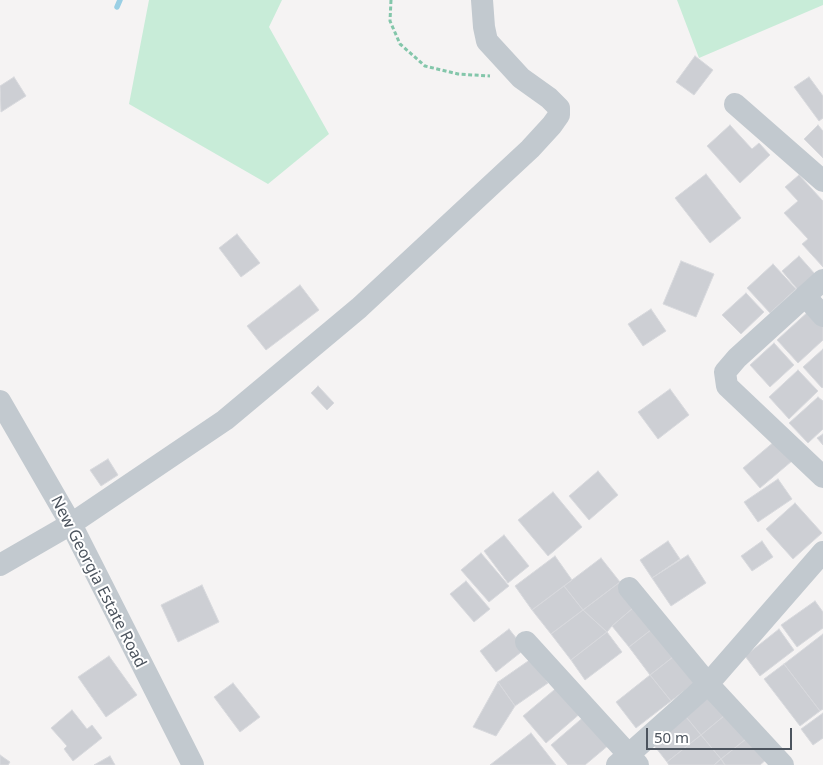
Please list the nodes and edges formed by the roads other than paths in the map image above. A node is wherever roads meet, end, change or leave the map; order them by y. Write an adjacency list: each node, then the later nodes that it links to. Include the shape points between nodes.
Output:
1 (482, 0): 9 (street, via 487,41 521,78 559,108 559,115 552,126 359,308 225,420)
2 (735, 104): 3 (street)
3 (823, 182)
4 (823, 280): 5 (street)
5 (805, 296): 6 (street); 8 (street, via 737,358 725,372 726,386)
6 (823, 316)
7 (0, 401): 9 (street, New Georgia Estate Road)
8 (823, 477)
9 (70, 524): 11 (street); 16 (street, New Georgia Estate Road)
10 (823, 552): 14 (street)
11 (0, 566)
12 (629, 588): 14 (street)
13 (526, 642): 15 (street)
14 (708, 684): 15 (street); 17 (street)
15 (628, 762)
16 (193, 765)
17 (782, 765)

